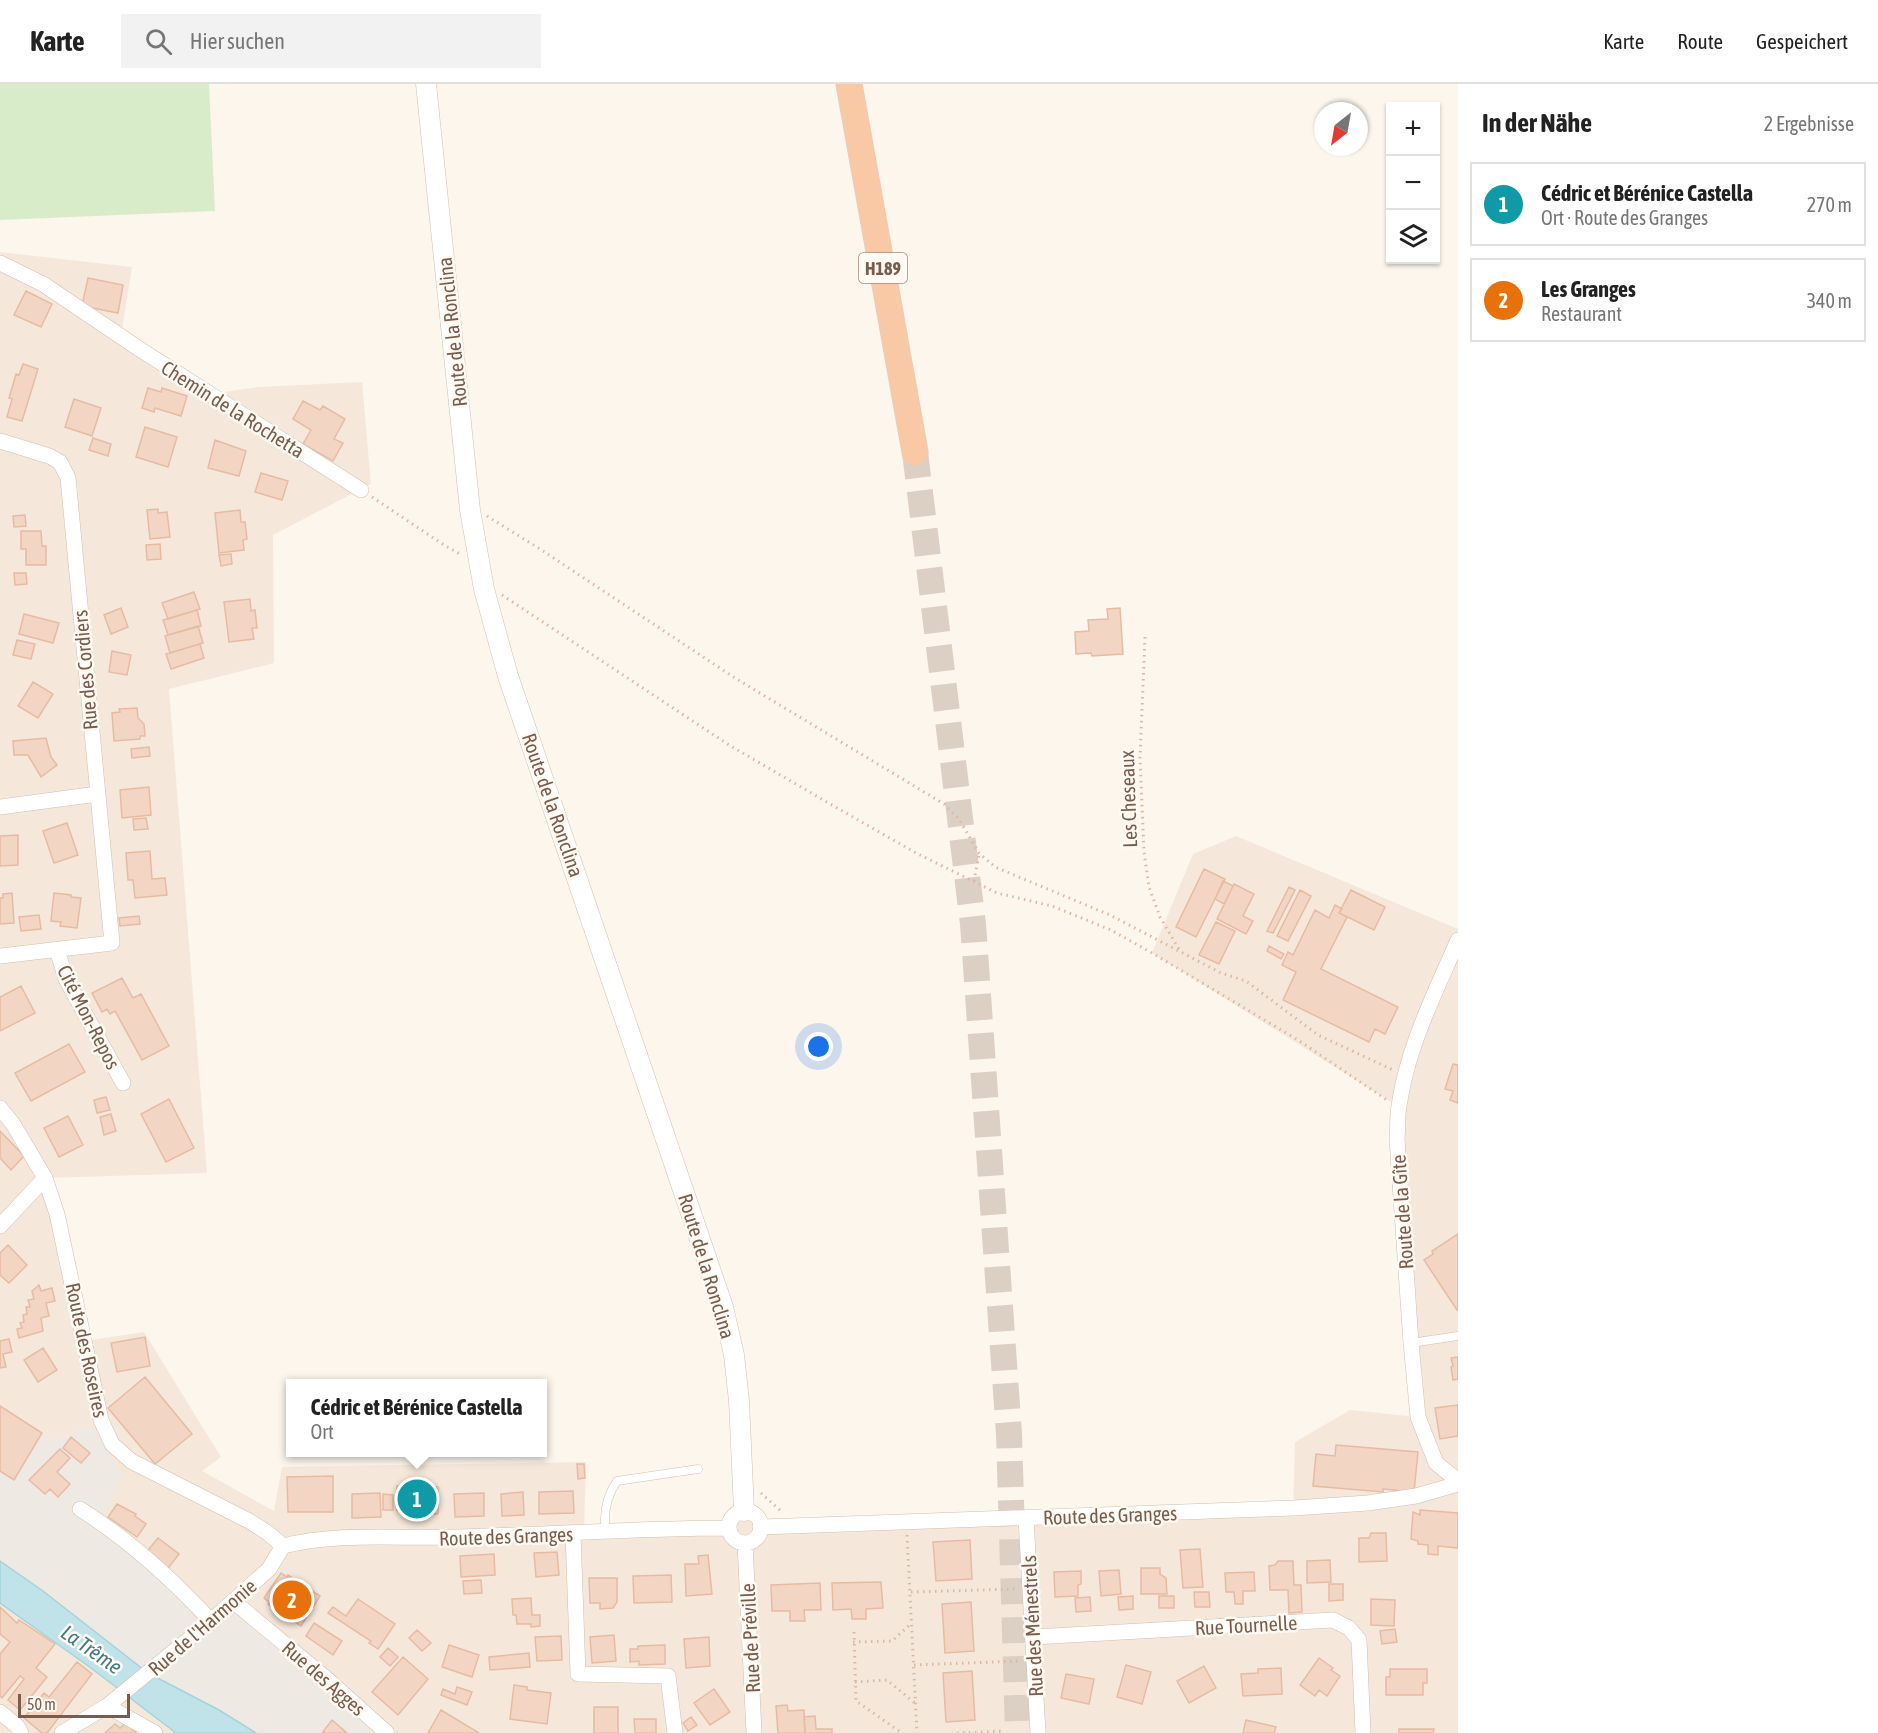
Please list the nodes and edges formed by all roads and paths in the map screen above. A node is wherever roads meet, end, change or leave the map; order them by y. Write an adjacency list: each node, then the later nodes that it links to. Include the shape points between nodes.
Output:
1 (426, 84): 7 (street, Route de la Ronclina)
2 (849, 84): 5 (highway, H189)
3 (0, 263): 6 (street, Chemin de la Rochetta, via 42,284)
4 (0, 441): 11 (street, Rue des Cordiers, via 49,456 60,462 68,478)
5 (915, 452)
6 (361, 489): 8 (path)
7 (470, 510): 9 (street, Route de la Ronclina); 13 (path, via 492,518 735,678 944,804 959,819)
8 (465, 556)
9 (484, 589): 14 (path, via 493,588 729,745 916,853); 29 (street, Route de la Ronclina, via 508,675 723,1307 739,1401)
10 (1145, 637): 17 (path, Les Cheseaux, via 1140,758 1144,852 1149,886 1160,917)
11 (97, 794): 12 (street); 16 (street, Rue des Cordiers, via 111,944)
12 (0, 807)
13 (979, 853): 14 (path); 17 (path, via 995,867 1110,915)
14 (974, 881): 21 (path, via 997,893 1052,906 1111,930 1298,1040)
15 (1458, 940): 19 (street, Route de la Gîte)
16 (57, 950): 18 (street); 20 (street, Cité Mon-Repos, via 66,979)
17 (1181, 952): 19 (path, via 1246,981 1318,1035)
18 (0, 956)
19 (1405, 1075): 21 (street, Route de la Gîte)
20 (123, 1083)
21 (1399, 1107): 26 (street, Route de la Gîte)
22 (0, 1108): 23 (street, Route des Roseires)
23 (45, 1178): 24 (street); 40 (street, Route des Roseires, via 65,1246 101,1420 112,1444 131,1461 249,1521)
24 (0, 1226)
25 (1458, 1336): 26 (lane)
26 (1411, 1343): 28 (street, Route de la Gîte, via 1418,1417 1436,1463)
27 (698, 1469): 37 (lane, via 617,1481 609,1493)
28 (1458, 1483): 32 (street, Route des Granges, via 1416,1496 1368,1503)
29 (742, 1486): 31 (street, Route de la Ronclina); 33 (path, via 753,1486 784,1514)
30 (80, 1509): 44 (street, via 111,1528)
31 (744, 1511): 34 (street, via 755,1515); 35 (street, via 733,1516)
32 (1026, 1518): 33 (street, Route des Granges); 47 (street, Rue des Ménestrels)
33 (784, 1526): 34 (street, Route des Granges)
34 (760, 1527): 39 (street, via 756,1538)
35 (729, 1528): 37 (street, Route des Granges); 39 (street, via 736,1540)
36 (906, 1530): 42 (path)
37 (606, 1532): 38 (street, Route des Granges)
38 (573, 1534): 40 (street, Route des Granges, via 354,1538); 60 (street, via 578,1674 668,1676)
39 (745, 1543): 61 (street, Rue de Préville)
40 (283, 1546): 43 (street, Rue de l'Harmonie, via 269,1569)
41 (1024, 1589): 42 (path)
42 (910, 1592): 45 (path)
43 (233, 1601): 44 (street, Rue de l'Harmonie); 59 (street, Rue des Agges)
44 (211, 1621): 52 (street, Rue de l'Harmonie)
45 (912, 1623): 48 (path, via 892,1641); 50 (path)
46 (854, 1632): 48 (path)
47 (1034, 1637): 65 (street, Rue des Ménestrels); 66 (street, Rue Tournelle, via 1333,1620 1349,1628 1359,1640)
48 (854, 1642): 51 (path)
49 (1027, 1661): 50 (path)
50 (914, 1665): 53 (path)
51 (855, 1682): 53 (path, via 887,1680); 62 (path, via 856,1701)
52 (110, 1704): 57 (street, Rue de l'Harmonie); 58 (street)
53 (916, 1704): 63 (path)
54 (0, 1712): 56 (street)
55 (1003, 1731): 64 (path)
56 (21, 1733)
57 (62, 1733)
58 (154, 1733)
59 (387, 1733)
60 (675, 1733)
61 (754, 1733)
62 (902, 1733)
63 (917, 1733)
64 (957, 1733)
65 (1038, 1733)
66 (1363, 1733)

